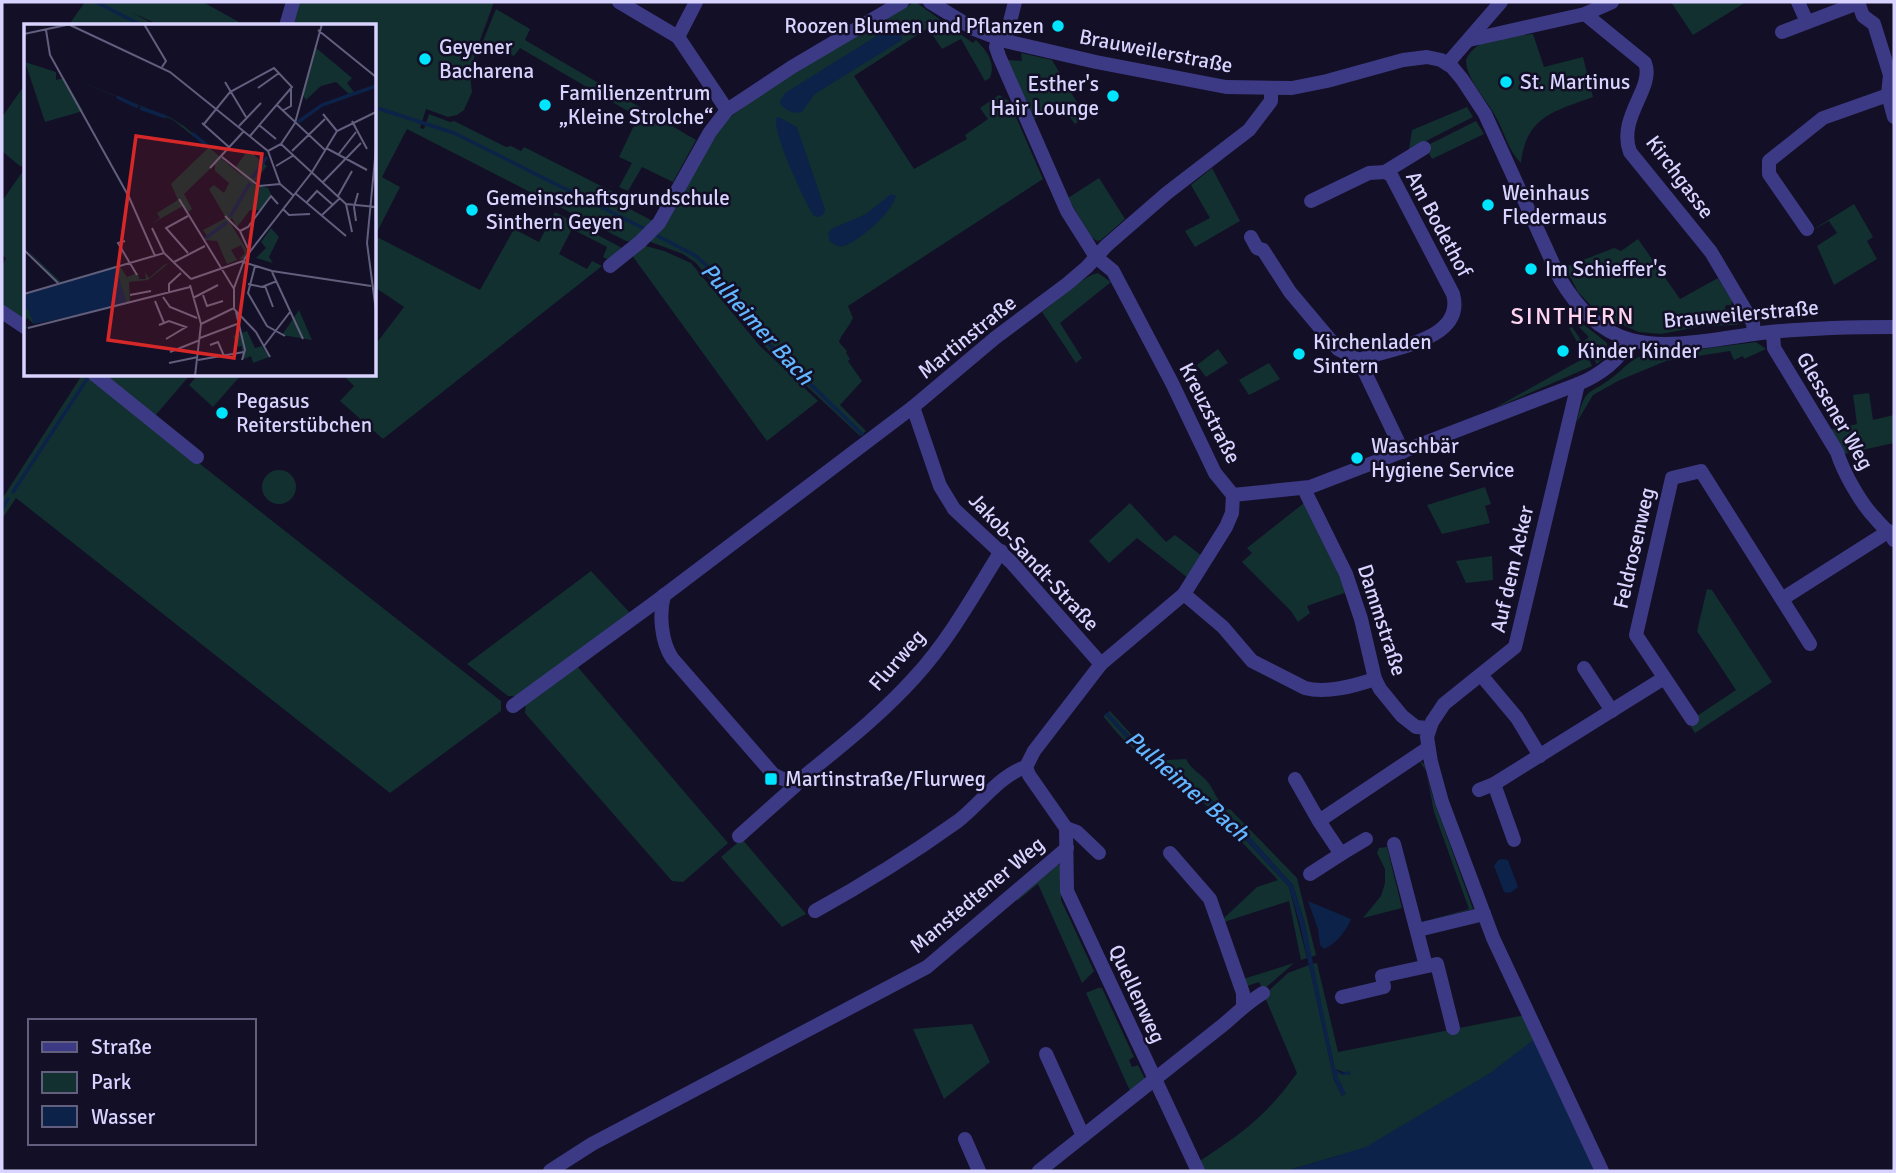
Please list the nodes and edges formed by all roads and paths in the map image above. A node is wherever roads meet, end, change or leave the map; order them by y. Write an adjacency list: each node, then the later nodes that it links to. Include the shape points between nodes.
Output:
1 (293, 2): 13 (street)
2 (619, 2): 15 (street)
3 (696, 2): 15 (street)
4 (902, 2): 21 (street)
5 (930, 2): 16 (street, Brauweilerstraße)
6 (1015, 2): 16 (street)
7 (1501, 2): 17 (street)
8 (1612, 2): 11 (street)
9 (1798, 2): 12 (street)
10 (1858, 2): 12 (street); 20 (street, via 1863,16 1874,24 1890,75)
11 (1585, 14): 17 (street); 34 (street, Kirchgasse, via 1645,62 1648,74 1628,122 1628,147 1711,251)
12 (1807, 22): 14 (street)
13 (287, 24)
14 (1782, 32)
15 (678, 37): 21 (street)
16 (1002, 40): 19 (street, Brauweilerstraße, via 1199,83); 28 (street, Kreuzstraße, via 996,47 999,56 1057,191)
17 (1469, 40): 18 (street)
18 (1448, 63): 19 (street, Brauweilerstraße, via 1418,57 1327,81); 35 (street, Brauweilerstraße, via 1485,114 1574,303 1597,324)
19 (1271, 89): 28 (street, Martinstraße, via 1270,101 1249,130 1167,193)
20 (1888, 95): 22 (street); 26 (street, via 1824,118 1768,163 1769,174)
21 (727, 110): 29 (street, via 659,223)
22 (1894, 117)
23 (1424, 148): 24 (street, Am Bodethof)
24 (1385, 172): 25 (street, Am Bodethof, via 1369,173); 36 (street, Am Bodethof, via 1391,175 1452,294 1455,309 1439,332)
25 (1311, 201)
26 (1807, 229)
27 (1251, 237): 36 (street, via 1338,349)
28 (1096, 257): 39 (street, Martinstraße); 43 (street, Kreuzstraße, via 1113,271 1215,472)
29 (610, 266)
30 (2, 313): 31 (street)
31 (24, 327)
32 (1894, 327): 33 (street, Brauweilerstraße)
33 (1773, 332): 34 (street, Brauweilerstraße); 44 (street, Glessener Weg, via 1774,348 1842,466 1874,518)
34 (1755, 334): 35 (street, Brauweilerstraße, via 1671,344)
35 (1630, 340): 38 (street, Kreuzstraße, via 1601,373)
36 (1359, 360): 40 (street)
37 (96, 376): 41 (street)
38 (1577, 384): 40 (street, Kreuzstraße); 52 (street, Auf dem Acker, via 1515,647)
39 (913, 407): 45 (street, Jakob-Sandt-Straße, via 945,497); 47 (street, Martinstraße)
40 (1403, 452): 42 (street, Kreuzstraße)
41 (197, 457)
42 (1304, 489): 43 (street, Kreuzstraße); 54 (street, Dammstraße, via 1346,574)
43 (1233, 495): 46 (street, via 1226,527)
44 (1891, 536): 48 (street, via 1875,539)
45 (1001, 551): 50 (street, Jakob-Sandt-Straße); 62 (street, Flurweg, via 916,676 853,736)
46 (1184, 594): 50 (street); 54 (street, via 1223,627 1252,661 1305,688 1335,689)
47 (659, 599): 55 (street, Martinstraße); 62 (street, via 665,644 672,658 773,774 785,780)
48 (1782, 599): 49 (street, Feldrosenweg); 53 (street, Feldrosenweg, via 1702,471 1672,478 1636,635)
49 (1810, 644)
50 (1101, 664): 61 (street)
51 (1584, 668): 56 (street)
52 (1481, 675): 58 (street, Auf dem Acker, via 1444,704); 60 (street)
53 (1664, 678): 56 (street); 57 (street, Feldrosenweg)
54 (1375, 679): 58 (street, Dammstraße, via 1402,716 1416,727)
55 (513, 706)
56 (1612, 711): 60 (street)
57 (1692, 719)
58 (1428, 728): 59 (street)
59 (1428, 748): 66 (street); 78 (street, via 1442,802)
60 (1541, 756): 64 (street)
61 (1026, 766): 67 (street); 77 (street, via 959,820)
62 (798, 779): 68 (street, Flurweg, via 783,799)
63 (1295, 779): 66 (street)
64 (1494, 784): 65 (street); 70 (street)
65 (1479, 790)
66 (1319, 821): 75 (street)
67 (1066, 828): 72 (street, Quellenweg); 73 (street)
68 (739, 836)
69 (1366, 839): 75 (street)
70 (1514, 840)
71 (1394, 844): 79 (street)
72 (1067, 848): 86 (street, Quellenweg, via 1067,891); 89 (street, Manstedtener Weg, via 927,967 592,1144)
73 (1099, 853)
74 (1170, 853): 83 (street, via 1210,899 1243,993)
75 (1341, 854): 76 (street)
76 (1310, 874)
77 (815, 912)
78 (1484, 914): 79 (street); 93 (street)
79 (1418, 930): 80 (street)
80 (1426, 966): 82 (street, via 1382,976 1384,986); 84 (street, via 1437,964)
81 (1263, 993): 83 (street)
82 (1342, 997)
83 (1243, 1005): 86 (street)
84 (1453, 1028)
85 (1046, 1054): 87 (street)
86 (1155, 1079): 87 (street); 92 (street, Quellenweg)
87 (1083, 1136): 91 (street)
88 (965, 1139): 90 (street)
89 (550, 1171)
90 (979, 1171)
91 (1039, 1171)
92 (1198, 1171)
93 (1602, 1171)

